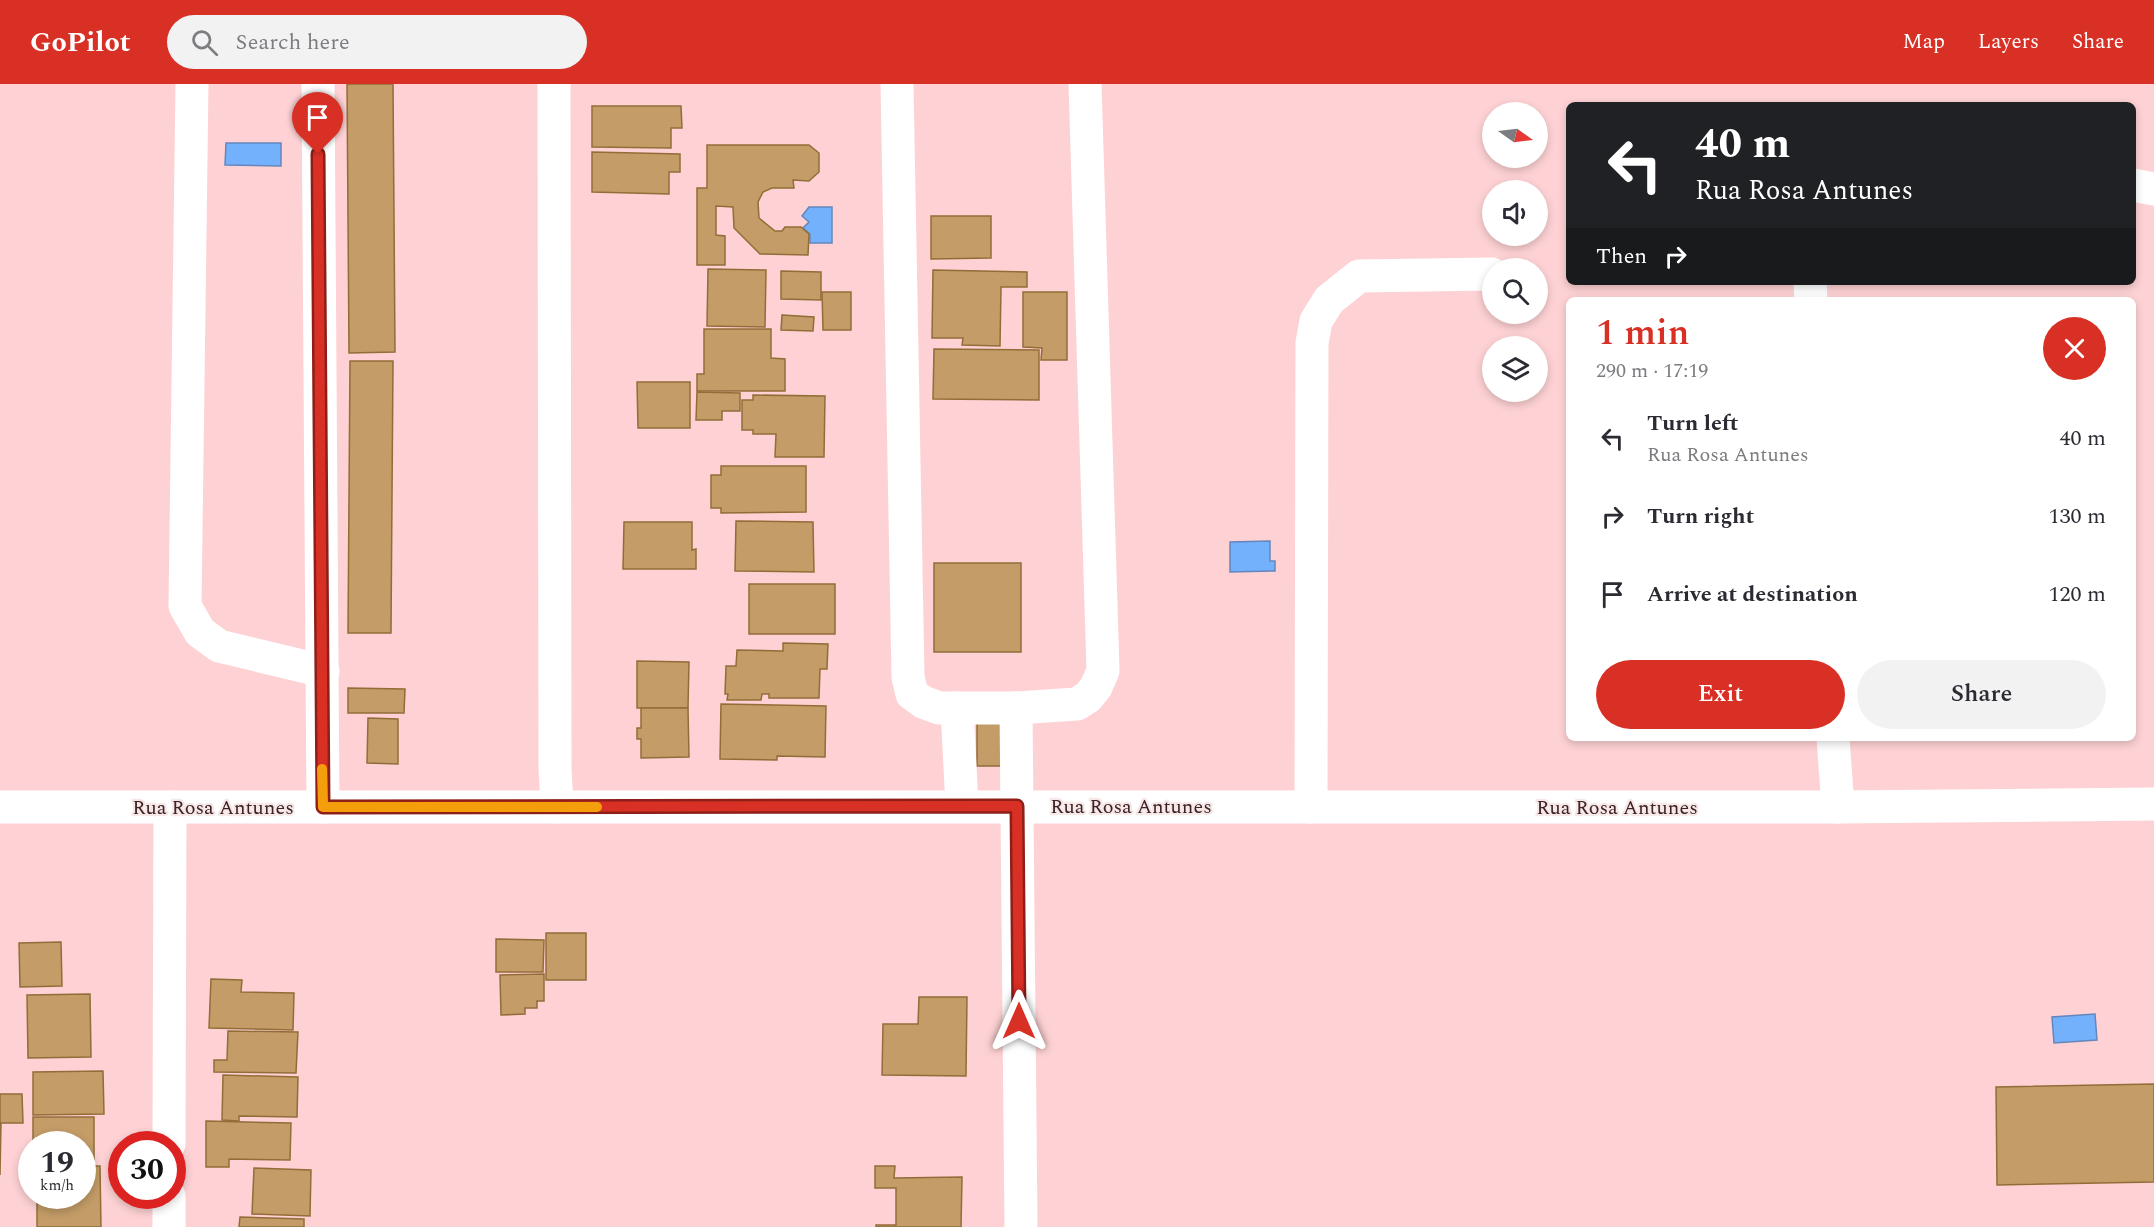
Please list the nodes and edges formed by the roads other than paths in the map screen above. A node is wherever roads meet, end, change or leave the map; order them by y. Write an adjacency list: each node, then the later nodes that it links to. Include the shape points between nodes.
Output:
1 (192, 84): 9 (street, via 185,606 200,632 219,646)
2 (318, 84): 9 (street)
3 (554, 84): 19 (street)
4 (897, 84): 10 (street, via 908,677 912,694 923,702 939,708)
5 (1085, 84): 11 (street, via 1103,671 1088,697 1077,704)
6 (2136, 186): 7 (street)
7 (2154, 189)
8 (1482, 274): 20 (street, via 1359,276 1329,300 1317,321 1312,343)
9 (323, 670): 18 (street)
10 (957, 708): 11 (street); 14 (street)
11 (1016, 708): 15 (street)
12 (1833, 741): 21 (street)
13 (2154, 804): 21 (street, Rua Rosa Antunes)
14 (962, 806): 15 (street, Rua Rosa Antunes); 19 (street, Rua Rosa Antunes)
15 (1017, 806): 20 (street, Rua Rosa Antunes); 25 (street)
16 (0, 807): 17 (street, Rua Rosa Antunes)
17 (170, 807): 18 (street, Rua Rosa Antunes); 22 (street)
18 (323, 807): 19 (street, Rua Rosa Antunes)
19 (557, 807)
20 (1311, 807): 21 (street, Rua Rosa Antunes)
21 (1838, 807)
22 (169, 1131)
23 (169, 1209): 24 (street)
24 (169, 1227)
25 (1021, 1227)

